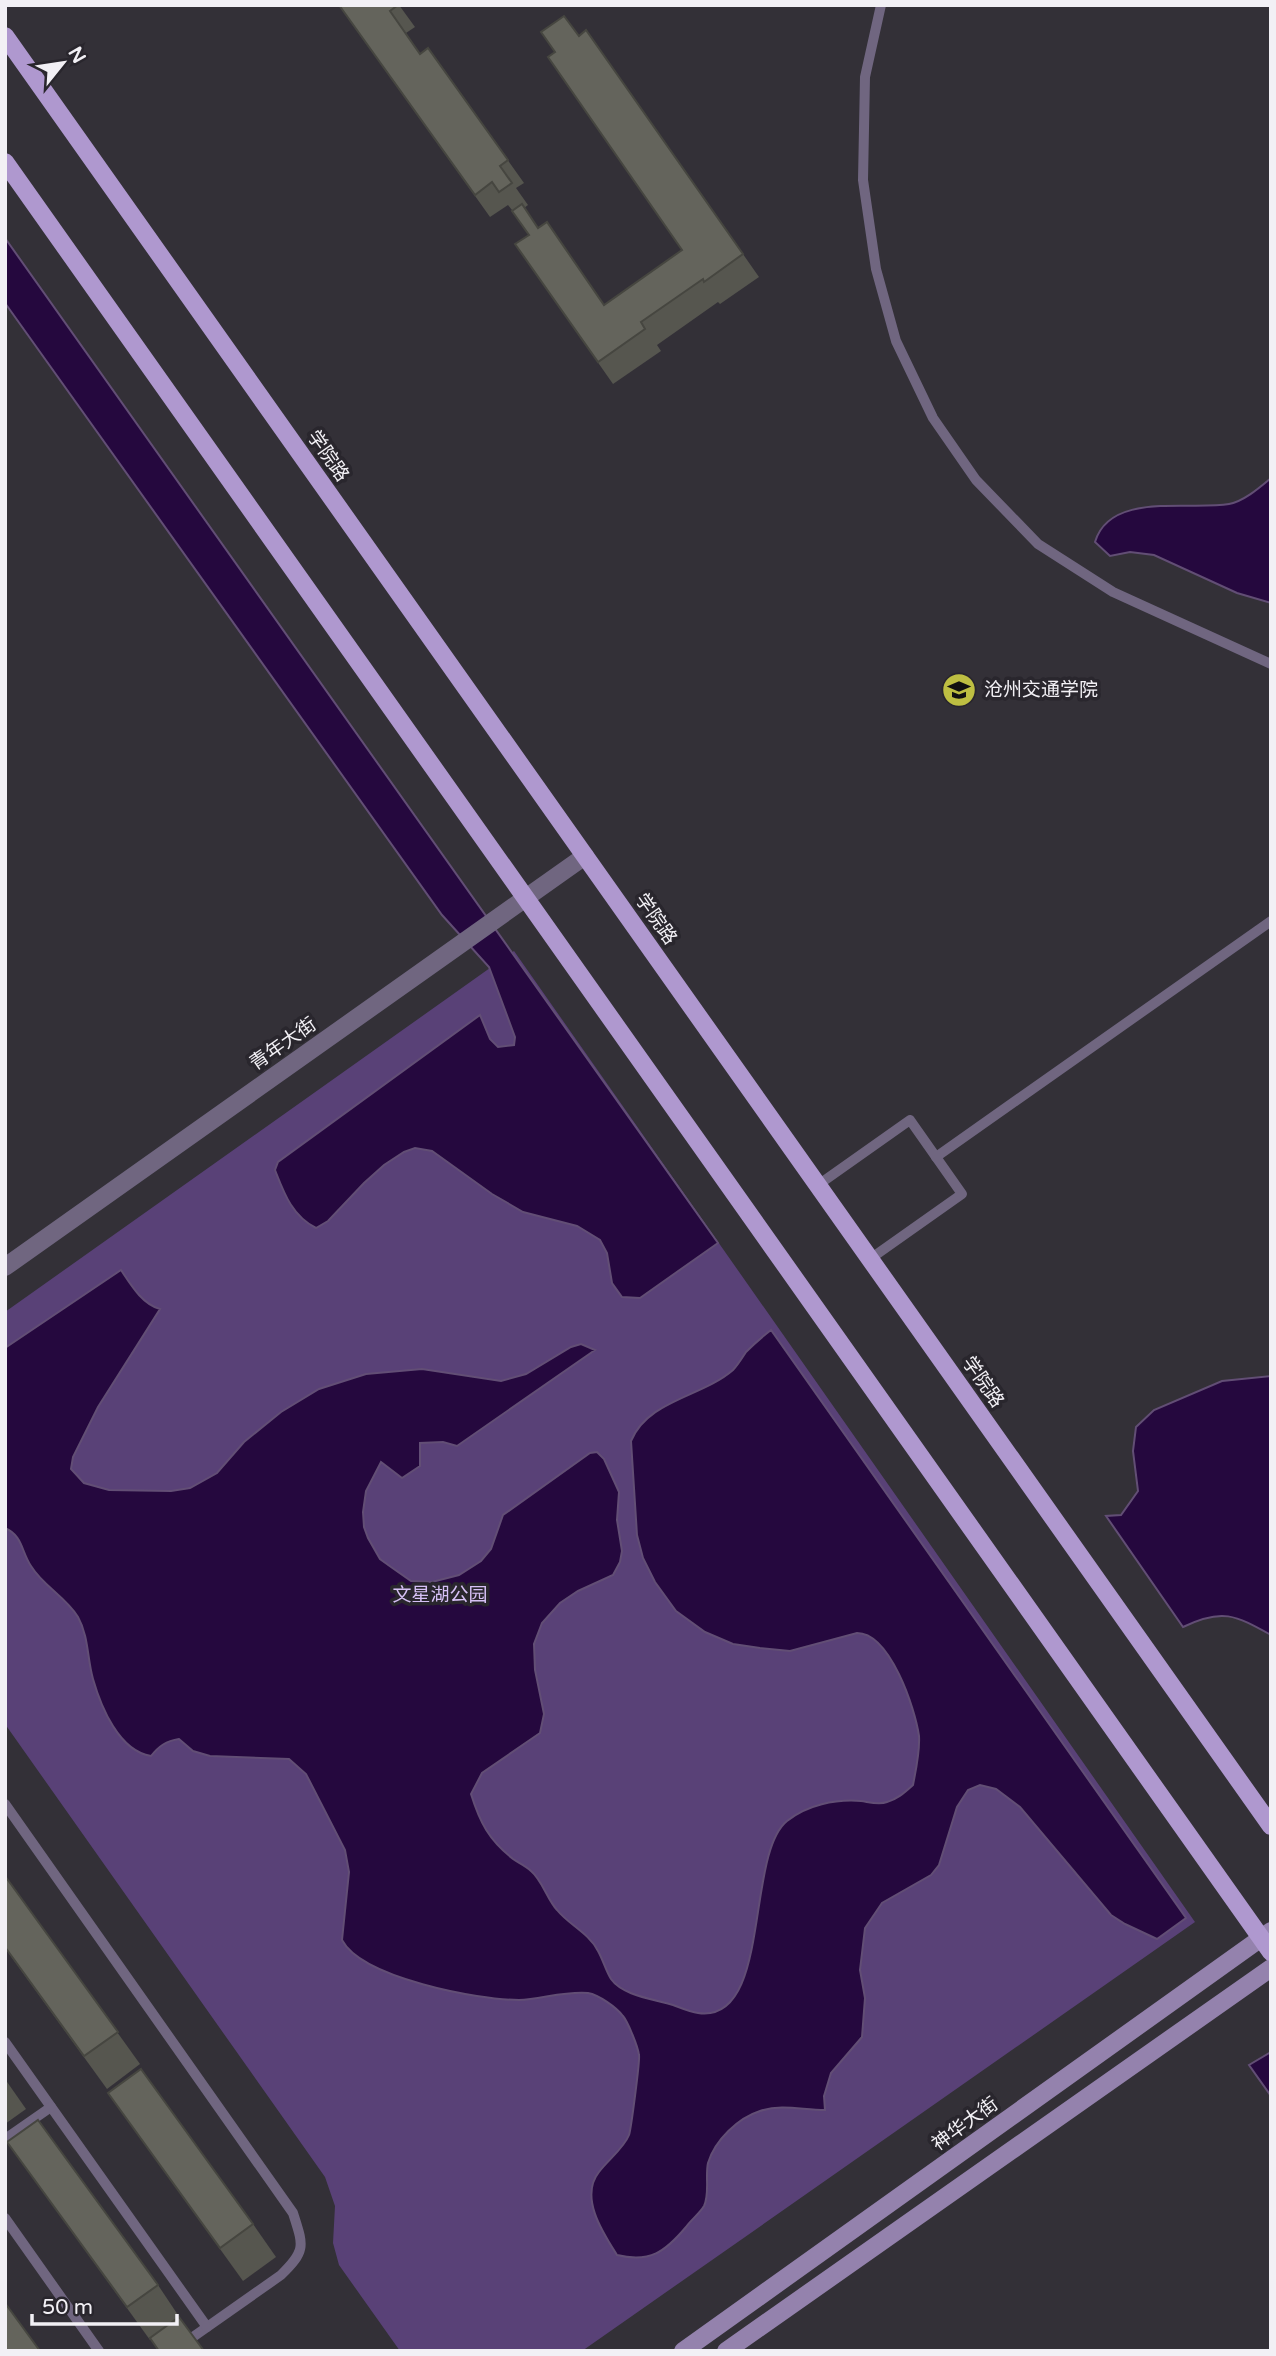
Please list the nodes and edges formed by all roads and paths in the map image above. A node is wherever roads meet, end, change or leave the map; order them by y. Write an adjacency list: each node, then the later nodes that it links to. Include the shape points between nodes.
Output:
1 (881, 5): 4 (lane, via 865,77 863,180 877,269 897,341 933,418 976,480 1038,544 1113,592)
2 (5, 36): 5 (main road, 学院路)
3 (5, 162): 6 (main road)
4 (1271, 664)
5 (585, 856): 6 (street, 青年大街); 9 (main road, 学院路)
6 (526, 898): 11 (street, 青年大街); 14 (main road)
7 (1271, 921): 8 (lane)
8 (936, 1157): 9 (lane, via 910,1120); 10 (lane, via 962,1194)
9 (818, 1185): 10 (main road, 学院路)
10 (870, 1259): 13 (main road, 学院路)
11 (5, 1267)
12 (5, 1804): 20 (lane, via 293,2213 302,2242 297,2260)
13 (1271, 1826)
14 (1267, 1940): 23 (main road, 神华大街)
15 (1271, 1968): 24 (main road)
16 (5, 2042): 17 (lane)
17 (51, 2107): 18 (lane); 20 (lane)
18 (5, 2139)
19 (5, 2218): 21 (lane)
20 (207, 2327): 22 (lane)
21 (99, 2351)
22 (173, 2351)
23 (683, 2351)
24 (726, 2351)

